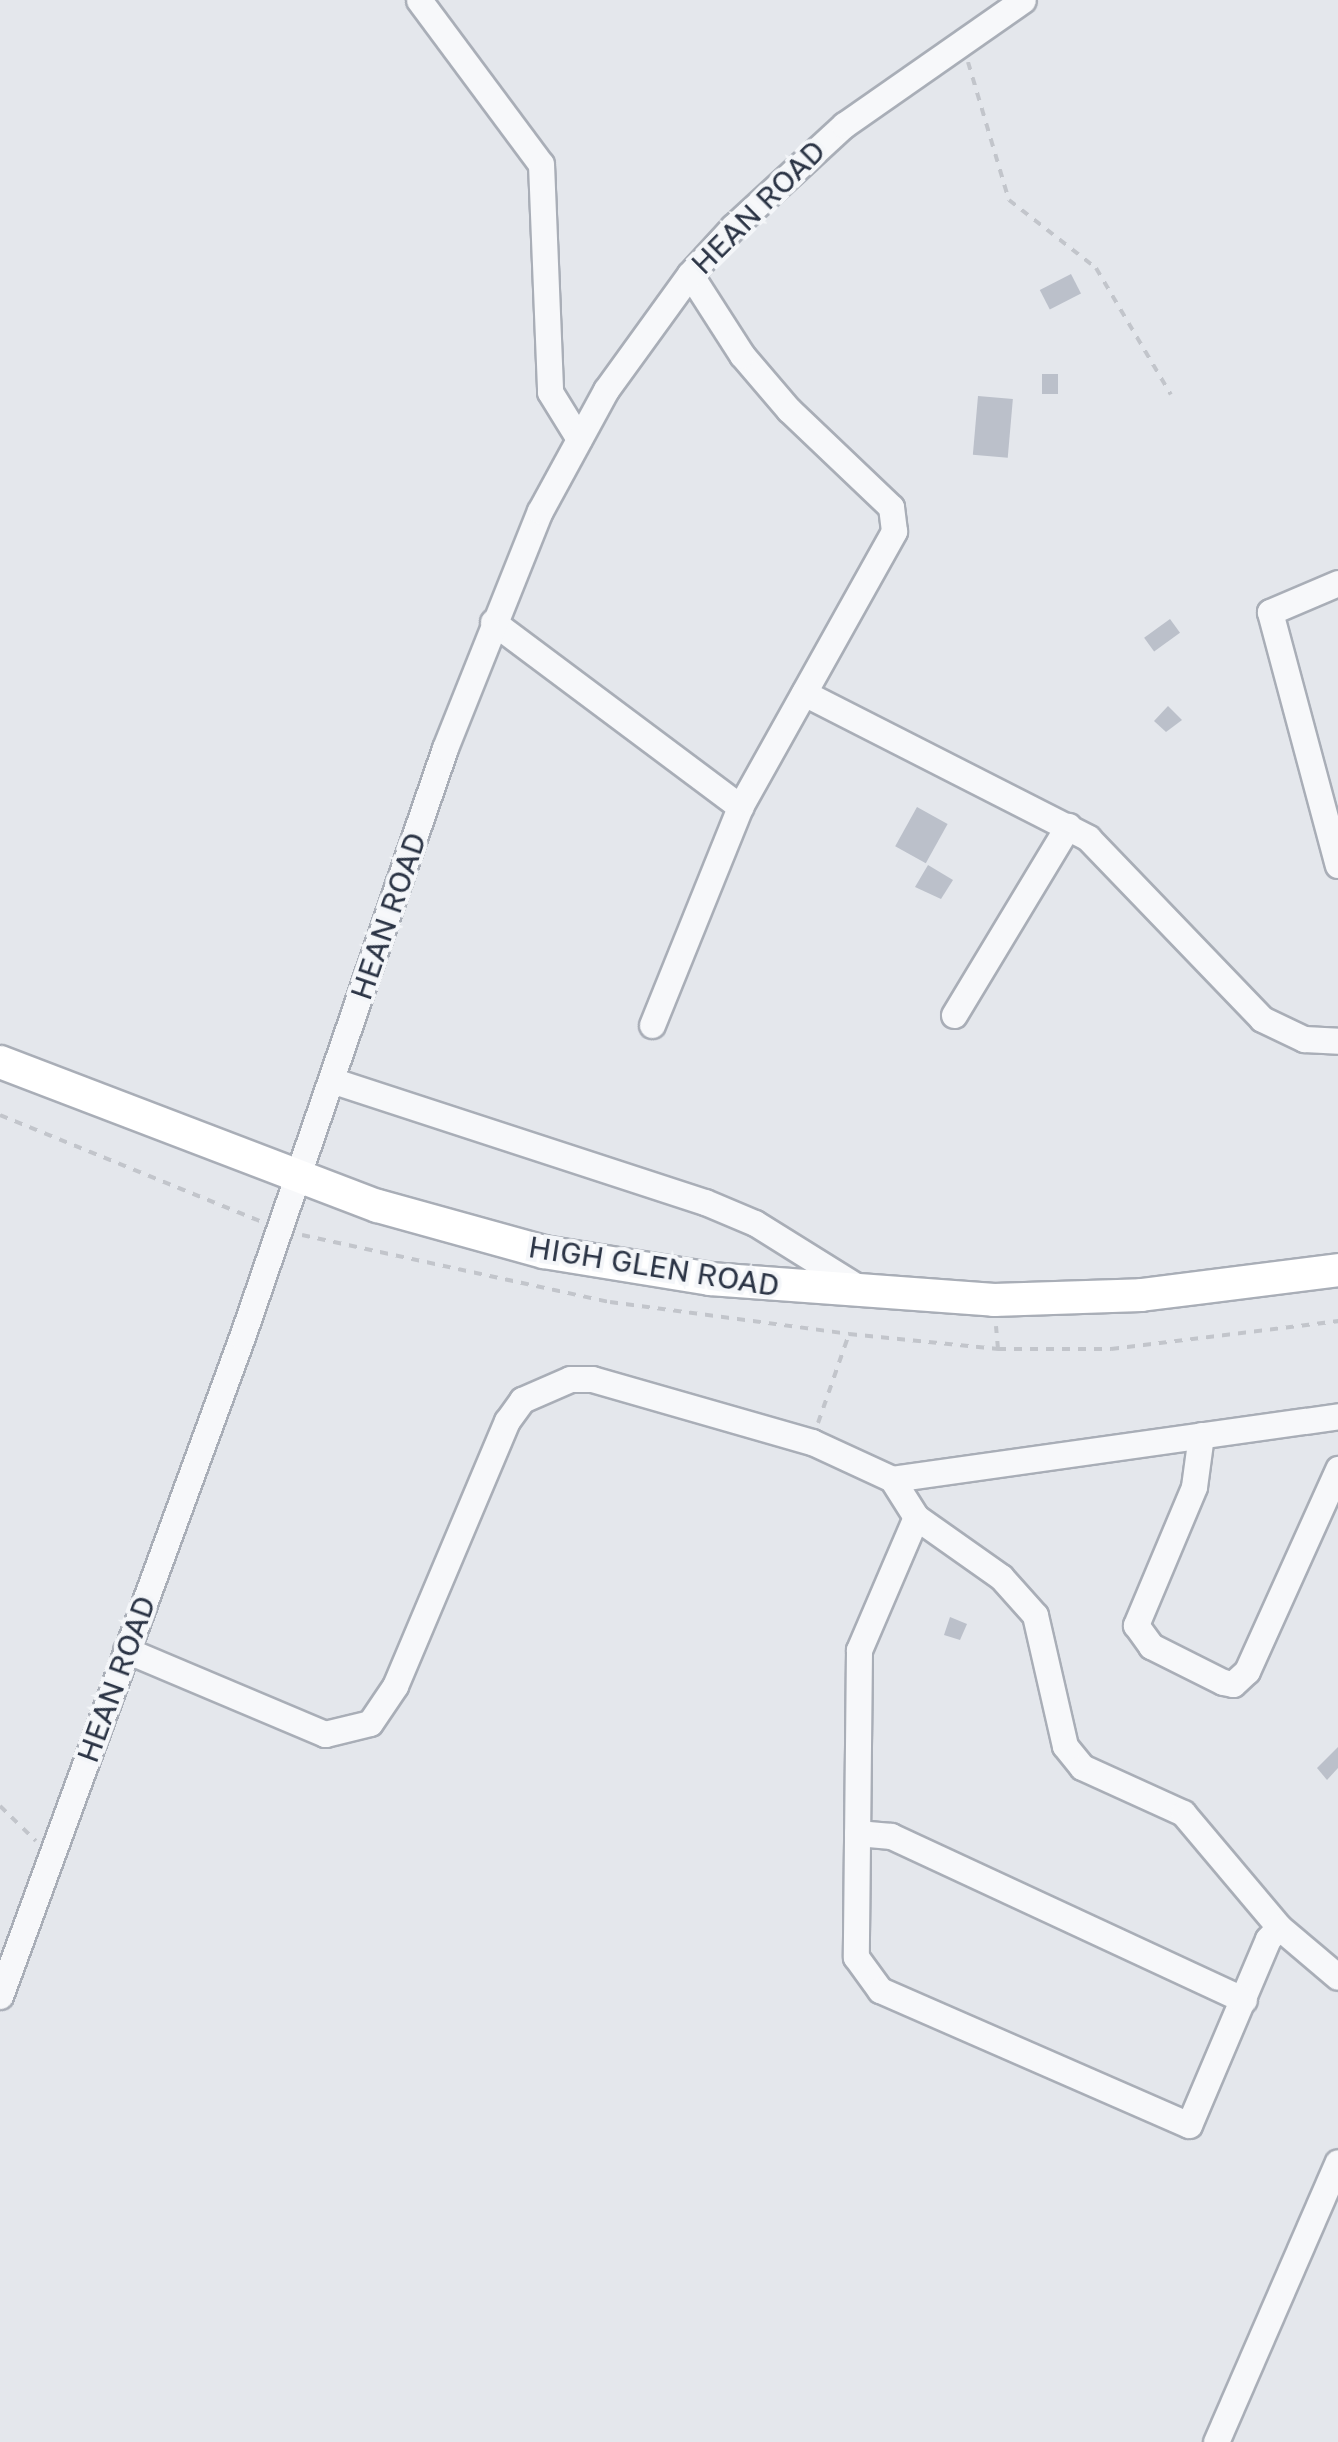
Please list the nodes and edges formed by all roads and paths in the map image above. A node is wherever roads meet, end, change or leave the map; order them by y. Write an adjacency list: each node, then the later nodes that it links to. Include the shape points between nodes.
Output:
1 (419, 0): 6 (street, via 541,164 550,392)
2 (1023, 0): 3 (street, HEAN ROAD)
3 (962, 43): 4 (street, HEAN ROAD, via 790,167); 5 (path, via 1009,200 1096,268)
4 (690, 274): 6 (street, HEAN ROAD); 9 (street, via 742,355 789,410 891,507 894,531)
5 (1171, 394)
6 (579, 439): 8 (street, HEAN ROAD)
7 (1338, 583): 12 (street, via 1270,612)
8 (493, 622): 10 (street); 17 (street, HEAN ROAD)
9 (804, 693): 10 (street); 11 (street, via 851,723)
10 (740, 807): 14 (street)
11 (1068, 826): 13 (street); 15 (street, via 1193,941 1262,1019 1304,1039)
12 (1338, 865)
13 (954, 1015)
14 (652, 1025)
15 (1338, 1041)
16 (0, 1062): 19 (main road, HIGH GLEN ROAD)
17 (332, 1080): 19 (street, HEAN ROAD); 22 (street, via 705,1202 755,1223)
18 (0, 1115): 20 (path)
19 (296, 1178): 20 (street, HEAN ROAD); 22 (main road, HIGH GLEN ROAD, via 544,1252 710,1279)
20 (278, 1228): 25 (path, via 610,1302); 33 (street, HEAN ROAD)
21 (1338, 1270): 23 (main road, HIGH GLEN ROAD, via 1141,1295)
22 (868, 1294): 23 (main road, HIGH GLEN ROAD)
23 (994, 1300): 26 (path)
24 (1338, 1321): 26 (path, via 1111,1349)
25 (849, 1334): 26 (path); 29 (path)
26 (998, 1348)
27 (1338, 1416): 28 (street)
28 (1201, 1435): 30 (street, via 1194,1487 1136,1624 1151,1646 1223,1682 1233,1684 1247,1671); 31 (street)
29 (812, 1442): 31 (street); 33 (street, via 592,1380 570,1379 522,1400 507,1421 388,1700 357,1730 325,1734)
30 (1338, 1469)
31 (892, 1478): 32 (street)
32 (916, 1516): 35 (street, via 859,1650); 37 (street, via 1028,1605 1065,1746 1082,1766 1183,1813)
33 (126, 1650): 36 (street, HEAN ROAD)
34 (0, 1806): 36 (path)
35 (857, 1832): 40 (street, via 891,1836); 40 (street, via 856,1958 880,1990 1189,2125)
36 (52, 1858): 39 (street, HEAN ROAD)
37 (1279, 1928): 38 (street); 40 (street)
38 (1338, 1976)
39 (0, 1996)
40 (1244, 2000)
41 (1338, 2162): 42 (street)
42 (1216, 2442)

